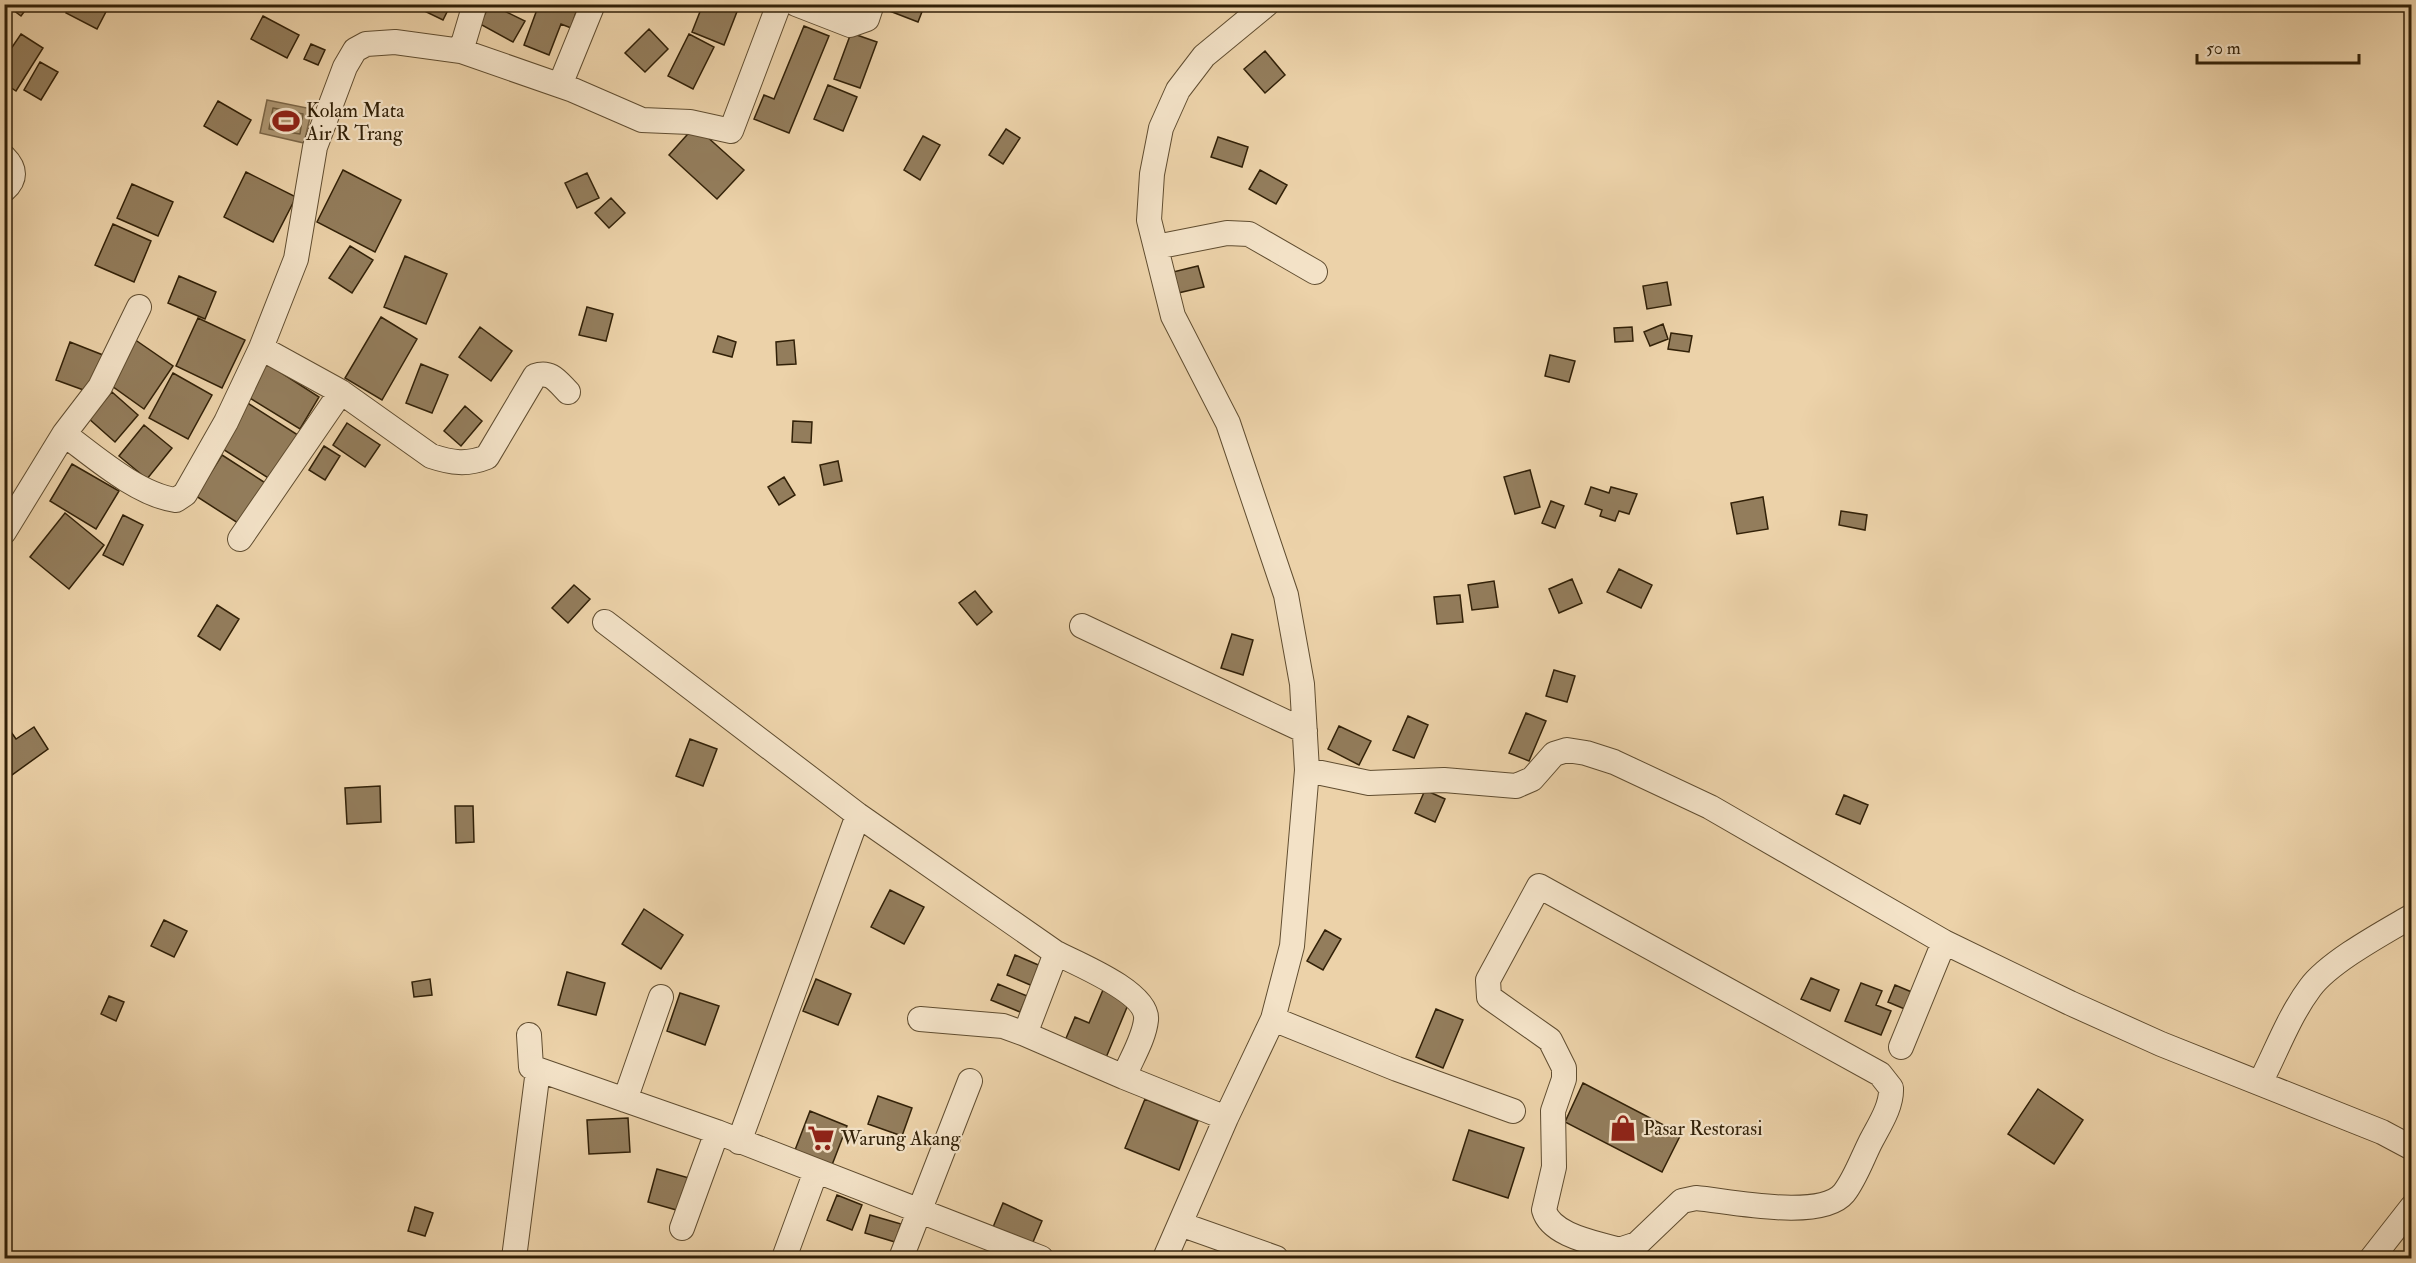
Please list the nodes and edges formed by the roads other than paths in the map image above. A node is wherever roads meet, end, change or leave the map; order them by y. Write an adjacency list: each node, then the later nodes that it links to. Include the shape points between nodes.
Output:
1 (475, 4): 7 (street)
2 (593, 4): 8 (street)
3 (779, 4): 8 (street, via 731,130 690,122 642,120)
4 (796, 4): 5 (street, via 850,26 867,19)
5 (872, 4)
6 (1267, 4): 11 (street, via 1204,56 1178,90 1161,128 1152,174 1149,220)
7 (461, 51): 8 (street); 14 (street, via 395,42 366,44 355,51 345,67 315,147 296,259)
8 (560, 85)
9 (4, 158): 10 (street, via 14,170 14,178)
10 (4, 190)
11 (1156, 247): 12 (street, via 1227,233 1249,234); 22 (street, via 1173,316 1228,423 1286,595 1302,684)
12 (1315, 272)
13 (139, 307): 17 (street, via 100,387)
14 (261, 348): 15 (street); 17 (street, via 202,466 185,494 176,500 160,498 105,465)
15 (341, 392): 16 (street, via 431,456 465,464 487,457 535,376 550,375); 19 (street)
16 (568, 392)
17 (64, 434): 18 (street)
18 (4, 532)
19 (240, 539)
20 (605, 622): 24 (street)
21 (1082, 626): 22 (street)
22 (1305, 731): 23 (street)
23 (1307, 770): 26 (street, via 1368,783 1444,780 1516,786 1532,779 1554,754 1566,750 1586,753 1710,807); 30 (street, via 1292,946)
24 (858, 815): 27 (street); 42 (street)
25 (2412, 916): 37 (street, via 2378,934 2322,974 2298,1008)
26 (1944, 942): 33 (street); 37 (street, via 2161,1044)
27 (1056, 953): 31 (street); 35 (street, via 1127,991 1143,1005 1146,1019)
28 (661, 997): 38 (street)
29 (920, 1019): 31 (street, via 1003,1026)
30 (1274, 1019): 39 (street); 40 (street)
31 (1025, 1034): 35 (street)
32 (529, 1035): 34 (street, via 531,1067)
33 (1900, 1047)
34 (538, 1070): 38 (street); 51 (street)
35 (1124, 1077): 40 (street)
36 (970, 1081): 46 (street)
37 (2260, 1083): 43 (street)
38 (625, 1100): 41 (street)
39 (1513, 1111)
40 (1226, 1118): 47 (street)
41 (717, 1132): 42 (street); 48 (street)
42 (739, 1142): 44 (street)
43 (2412, 1148)
44 (816, 1171): 46 (street); 52 (street)
45 (2412, 1208): 56 (street)
46 (920, 1211): 50 (street); 53 (street)
47 (1180, 1224): 54 (street); 55 (street)
48 (682, 1228)
49 (1618, 1254): 49 (street, via 1565,1232 1546,1217 1544,1210 1554,1167 1553,1111 1564,1068 1550,1040 1532,1024 1495,1003 1487,989 1488,980 1539,886 1880,1074 1891,1088 1890,1103 1860,1164 1844,1193 1832,1202 1802,1208 1696,1198 1682,1201 1637,1244)
50 (1031, 1256)
51 (514, 1258)
52 (784, 1258)
53 (901, 1258)
54 (1165, 1258)
55 (1276, 1258)
56 (2372, 1258)

